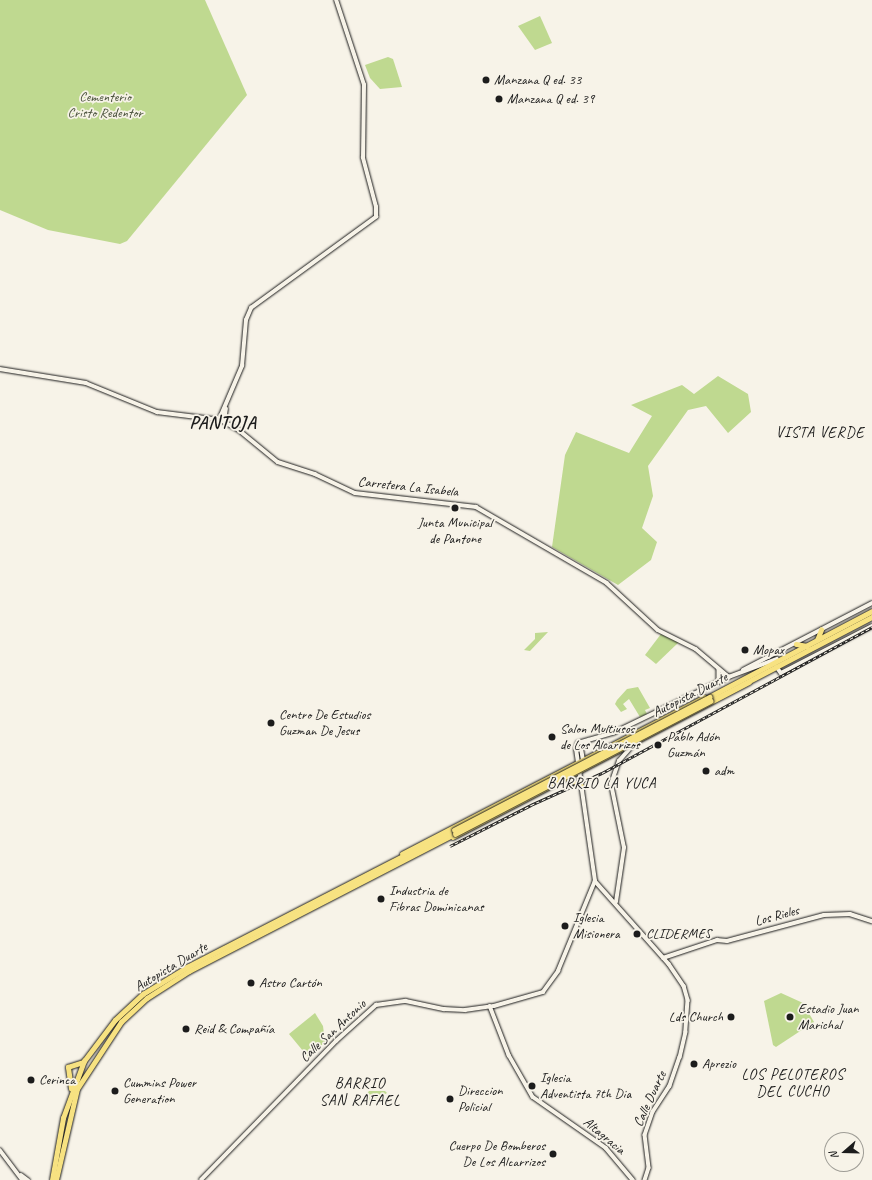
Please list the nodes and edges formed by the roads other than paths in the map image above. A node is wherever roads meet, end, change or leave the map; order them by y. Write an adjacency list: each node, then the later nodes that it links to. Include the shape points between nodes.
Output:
1 (336, 0): 3 (street, via 364,85 363,158 376,207 376,217 251,308 246,320 242,366)
2 (0, 369): 4 (street, Carretera La Isabela, via 86,383 157,412)
3 (227, 404): 4 (street); 5 (street)
4 (219, 420): 5 (street, Carretera La Isabela)
5 (224, 421): 16 (street, Carretera La Isabela, via 278,462 315,474 347,491 462,504 482,510 607,583 658,630 696,649)
6 (872, 603): 10 (street)
7 (872, 611): 11 (highway, Autopista Duarte)
8 (872, 618): 15 (highway)
9 (872, 626): 15 (street, via 781,673)
10 (821, 630): 11 (highway); 12 (street)
11 (817, 640): 13 (highway, Autopista Duarte)
12 (796, 644): 13 (highway); 19 (street)
13 (807, 646): 14 (highway, Autopista Duarte)
14 (790, 654): 17 (highway, Autopista Duarte); 19 (street)
15 (777, 667): 18 (highway)
16 (718, 668): 19 (street, Carretera La Isabela); 20 (street); 21 (street)
17 (759, 671): 22 (highway, Autopista Duarte); 24 (main road)
18 (769, 671): 22 (highway); 23 (main road, via 724,699)
19 (729, 677): 20 (street)
20 (725, 679): 21 (street); 25 (street, via 630,727 585,742 581,748)
21 (719, 682): 27 (street, via 613,733 581,741 576,749)
22 (710, 699): 34 (highway, Autopista Duarte, bridge)
23 (633, 745): 26 (main road); 36 (street, via 619,761 611,784 624,848)
24 (602, 748): 25 (main road); 26 (main road, via 605,759)
25 (582, 759): 27 (main road); 28 (street)
26 (609, 759): 28 (main road)
27 (578, 763): 28 (main road); 29 (street); 31 (main road, via 571,764)
28 (587, 770): 29 (main road)
29 (580, 774): 30 (main road); 32 (street)
30 (568, 780): 32 (main road); 33 (main road)
31 (539, 782): 33 (main road, via 544,782 547,786); 34 (main road)
32 (582, 786): 35 (street)
33 (543, 792): 34 (main road)
34 (377, 871): 40 (highway, Autopista Duarte, via 160,983 115,1020); 47 (highway, Autopista Duarte, via 189,971 147,998 121,1022 77,1089)
35 (595, 881): 36 (street, Calle Duarte); 39 (street, Calle San Antonio, via 578,926 546,988 539,994)
36 (616, 902): 38 (street, Calle Duarte)
37 (872, 921): 38 (street, Los Rieles, via 850,914 824,915 727,941 717,940)
38 (663, 958): 50 (street, Calle Duarte, via 679,979 688,1000 686,1032 670,1086 653,1112 645,1135 649,1168)
39 (490, 1006): 48 (street, Calle San Antonio, via 444,1009 396,1000 370,1009); 49 (street, Altagracia, via 508,1055 536,1101 567,1119 606,1148)
40 (84, 1061): 41 (highway, Autopista Duarte); 41 (highway, via 76,1067 68,1067)
41 (70, 1094): 46 (highway, Autopista Duarte)
42 (0, 1150): 43 (street)
43 (18, 1174): 44 (street); 45 (street)
44 (24, 1180)
45 (28, 1180)
46 (52, 1180)
47 (56, 1180)
48 (201, 1180)
49 (634, 1180)
50 (645, 1180)

